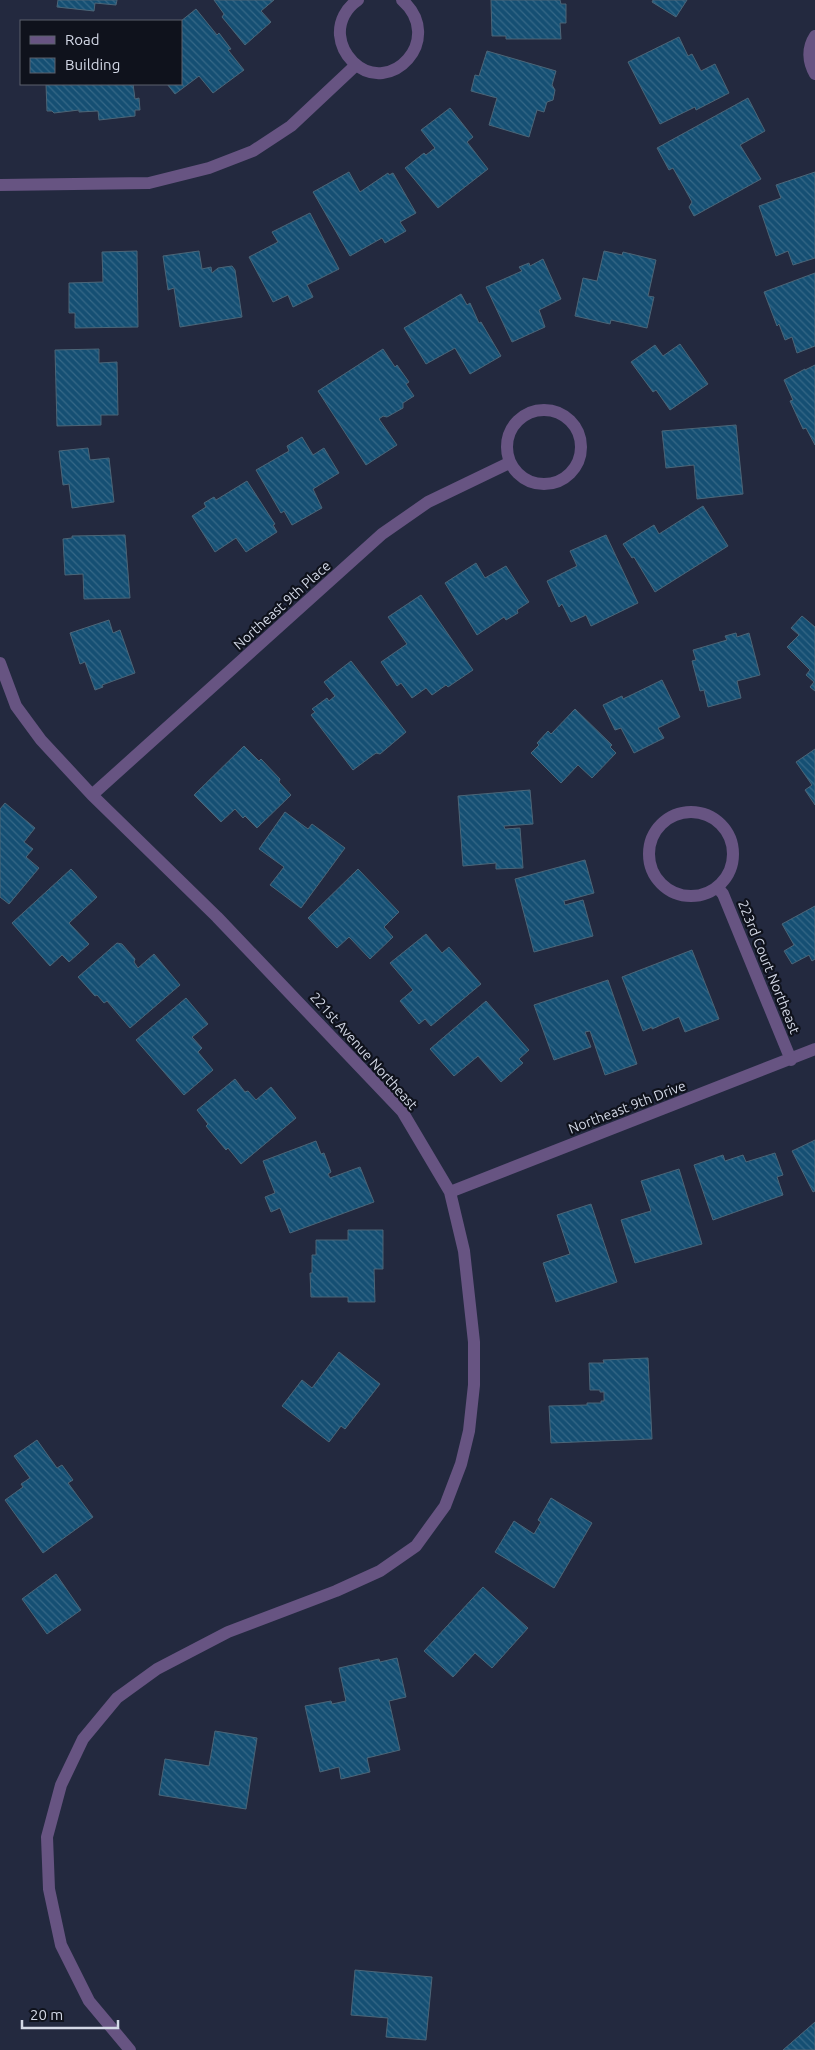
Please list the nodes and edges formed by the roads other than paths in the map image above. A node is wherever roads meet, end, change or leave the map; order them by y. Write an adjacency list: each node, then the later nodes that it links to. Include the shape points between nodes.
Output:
1 (358, 0): 4 (street, via 343,16 339,29 346,55)
2 (402, 0): 4 (street, via 418,23 419,37 415,50 396,69 368,71)
3 (815, 36): 5 (street, via 809,54)
4 (356, 65): 6 (street, via 291,126 254,151 209,168 149,183)
5 (815, 74)
6 (0, 185)
7 (509, 463): 7 (street, via 528,481 554,483 575,468 580,456 578,430 559,412 533,410 521,416 507,437); 9 (street, Northeast 9th Place, via 428,502 382,534)
8 (0, 663): 9 (street, 221st Avenue Northeast, via 16,706 41,740)
9 (92, 795): 13 (street, 221st Avenue Northeast, via 217,917 402,1111)
10 (717, 887): 10 (street, via 727,876 732,862 729,834 707,815 693,812 666,820 650,845 654,873 663,885 690,896 704,894); 12 (street, 223rd Court Northeast, via 723,894)
11 (815, 1049): 12 (street, Northeast 9th Drive)
12 (791, 1060): 13 (street, Northeast 9th Drive)
13 (450, 1192): 14 (street, 221st Avenue Northeast, via 464,1252 474,1342 474,1385 469,1432 445,1506 416,1546 380,1571 228,1632 157,1669 117,1698 84,1739 61,1784 47,1837 49,1889 61,1945 88,2001)
14 (130, 2050)

